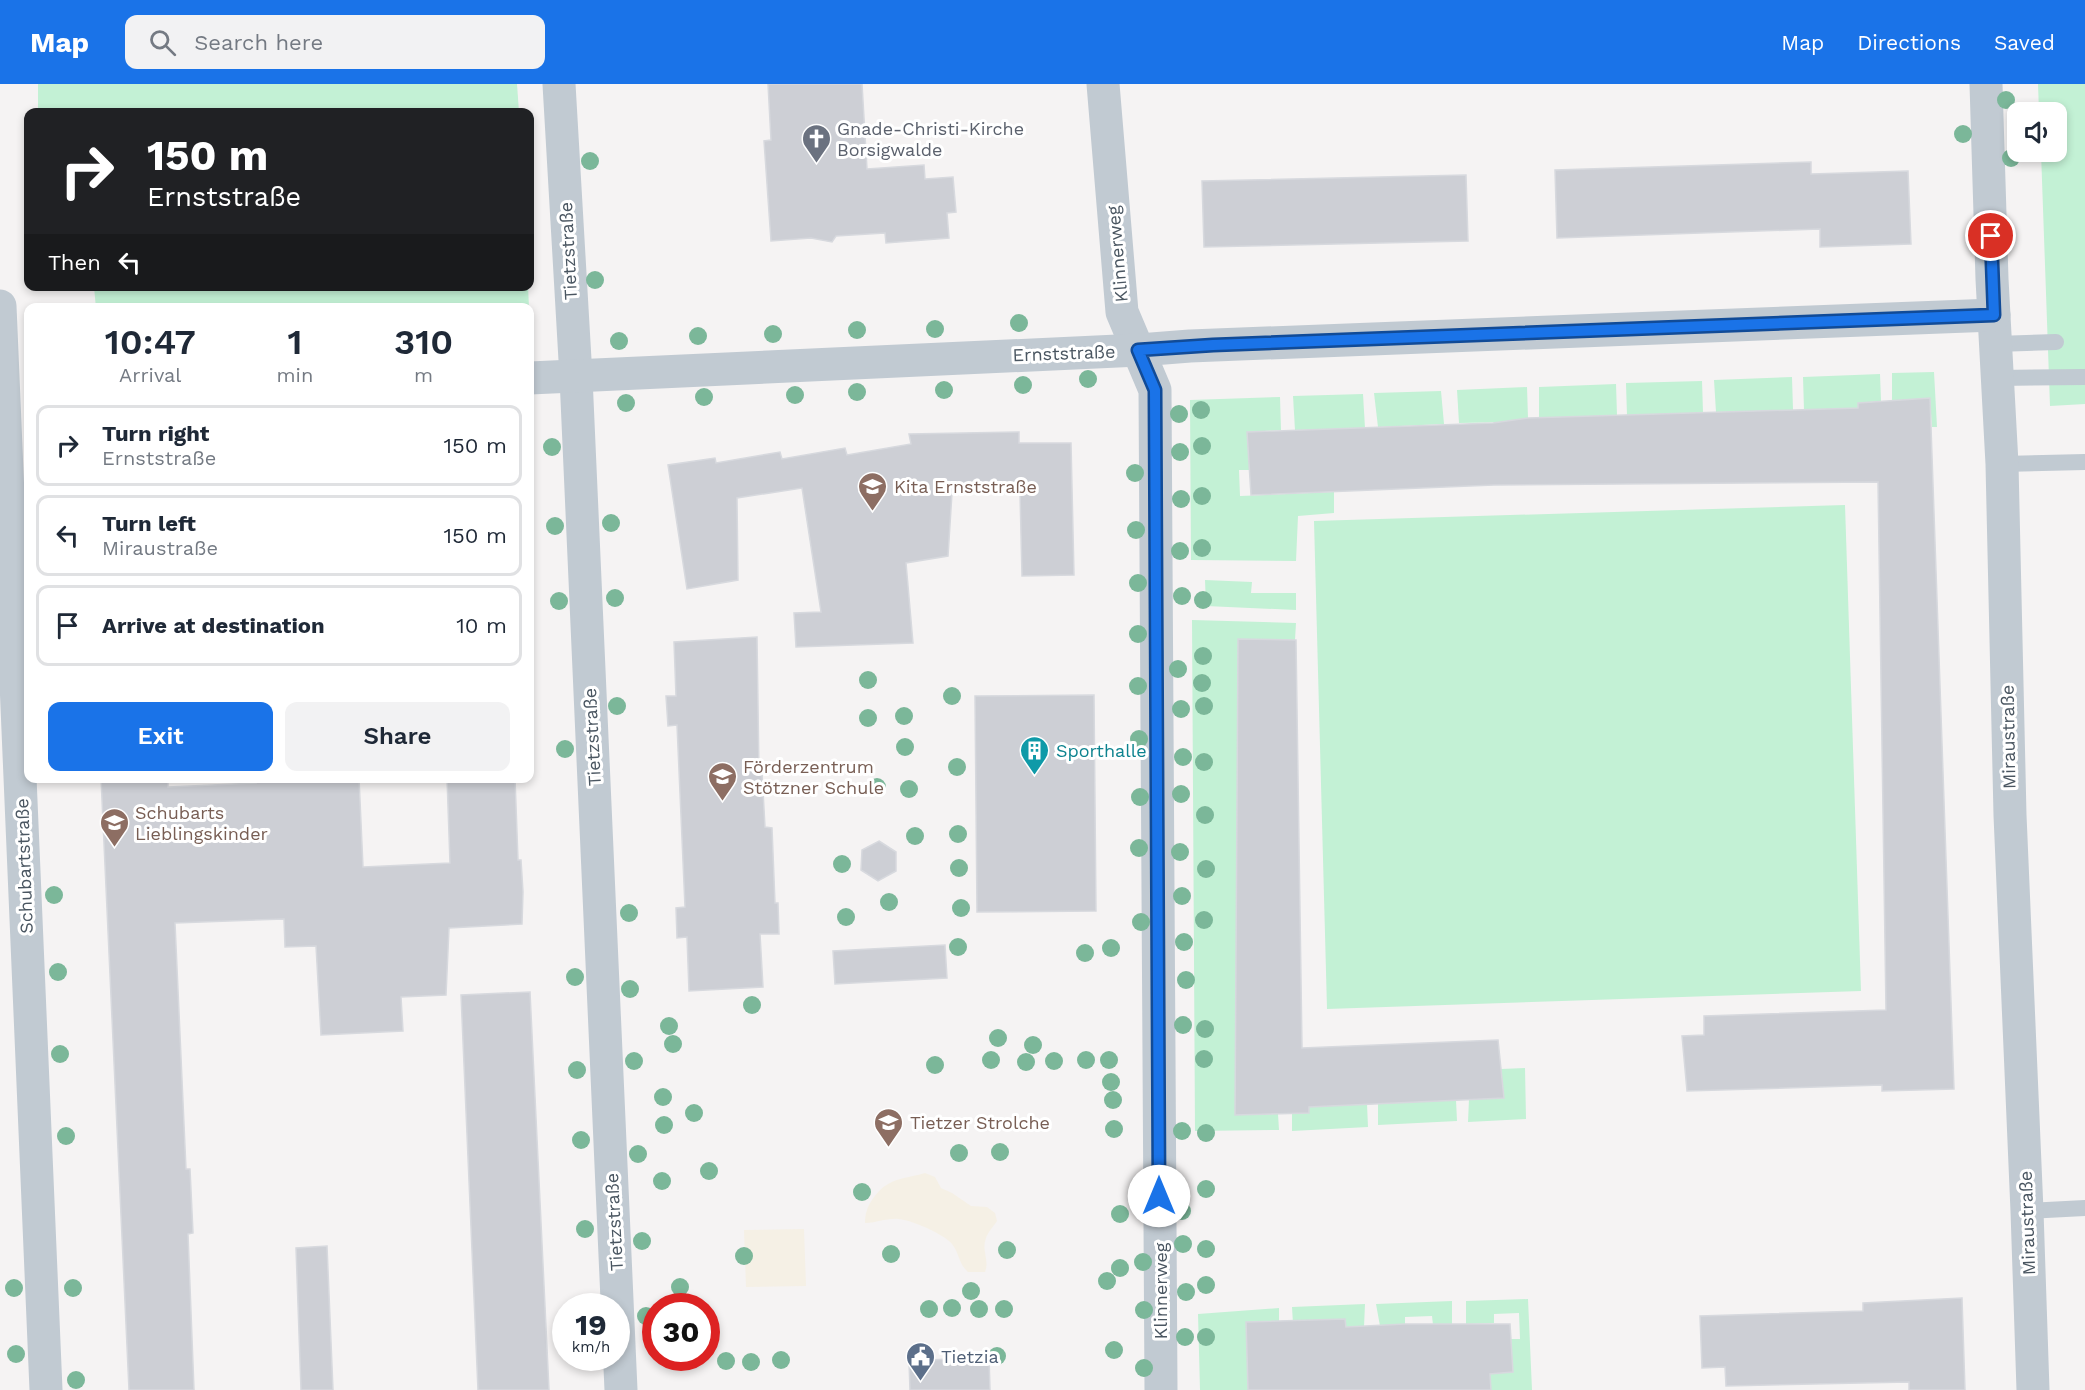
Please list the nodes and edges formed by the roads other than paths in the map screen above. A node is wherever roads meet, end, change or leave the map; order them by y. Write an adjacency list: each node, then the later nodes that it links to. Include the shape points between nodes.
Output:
1 (559, 84): 8 (street, Tietzstraße)
2 (1103, 84): 7 (street, Klinnerweg, via 1122,312)
3 (1986, 84): 5 (street, Miraustraße)
4 (0, 306): 12 (street, Schubartstraße)
5 (1995, 330): 6 (lane); 7 (street, Ernststraße, via 1213,345); 11 (street, Miraustraße)
6 (2056, 342)
7 (1138, 350): 8 (street, Ernststraße); 21 (street, Klinnerweg, via 1155,390)
8 (576, 376): 10 (street, Ernststraße); 20 (street, Tietzstraße)
9 (2085, 376): 11 (lane)
10 (534, 378)
11 (1998, 378): 14 (street, Miraustraße)
12 (11, 396): 15 (street, Schubartstraße)
13 (2085, 462): 14 (lane)
14 (2002, 464): 18 (street, Miraustraße, via 2010,815)
15 (24, 765)
16 (25, 783): 19 (street, Schubartstraße)
17 (2085, 1208): 18 (lane)
18 (2027, 1212): 22 (street, Miraustraße)
19 (46, 1390)
20 (621, 1390)
21 (1161, 1390)
22 (2032, 1390)

